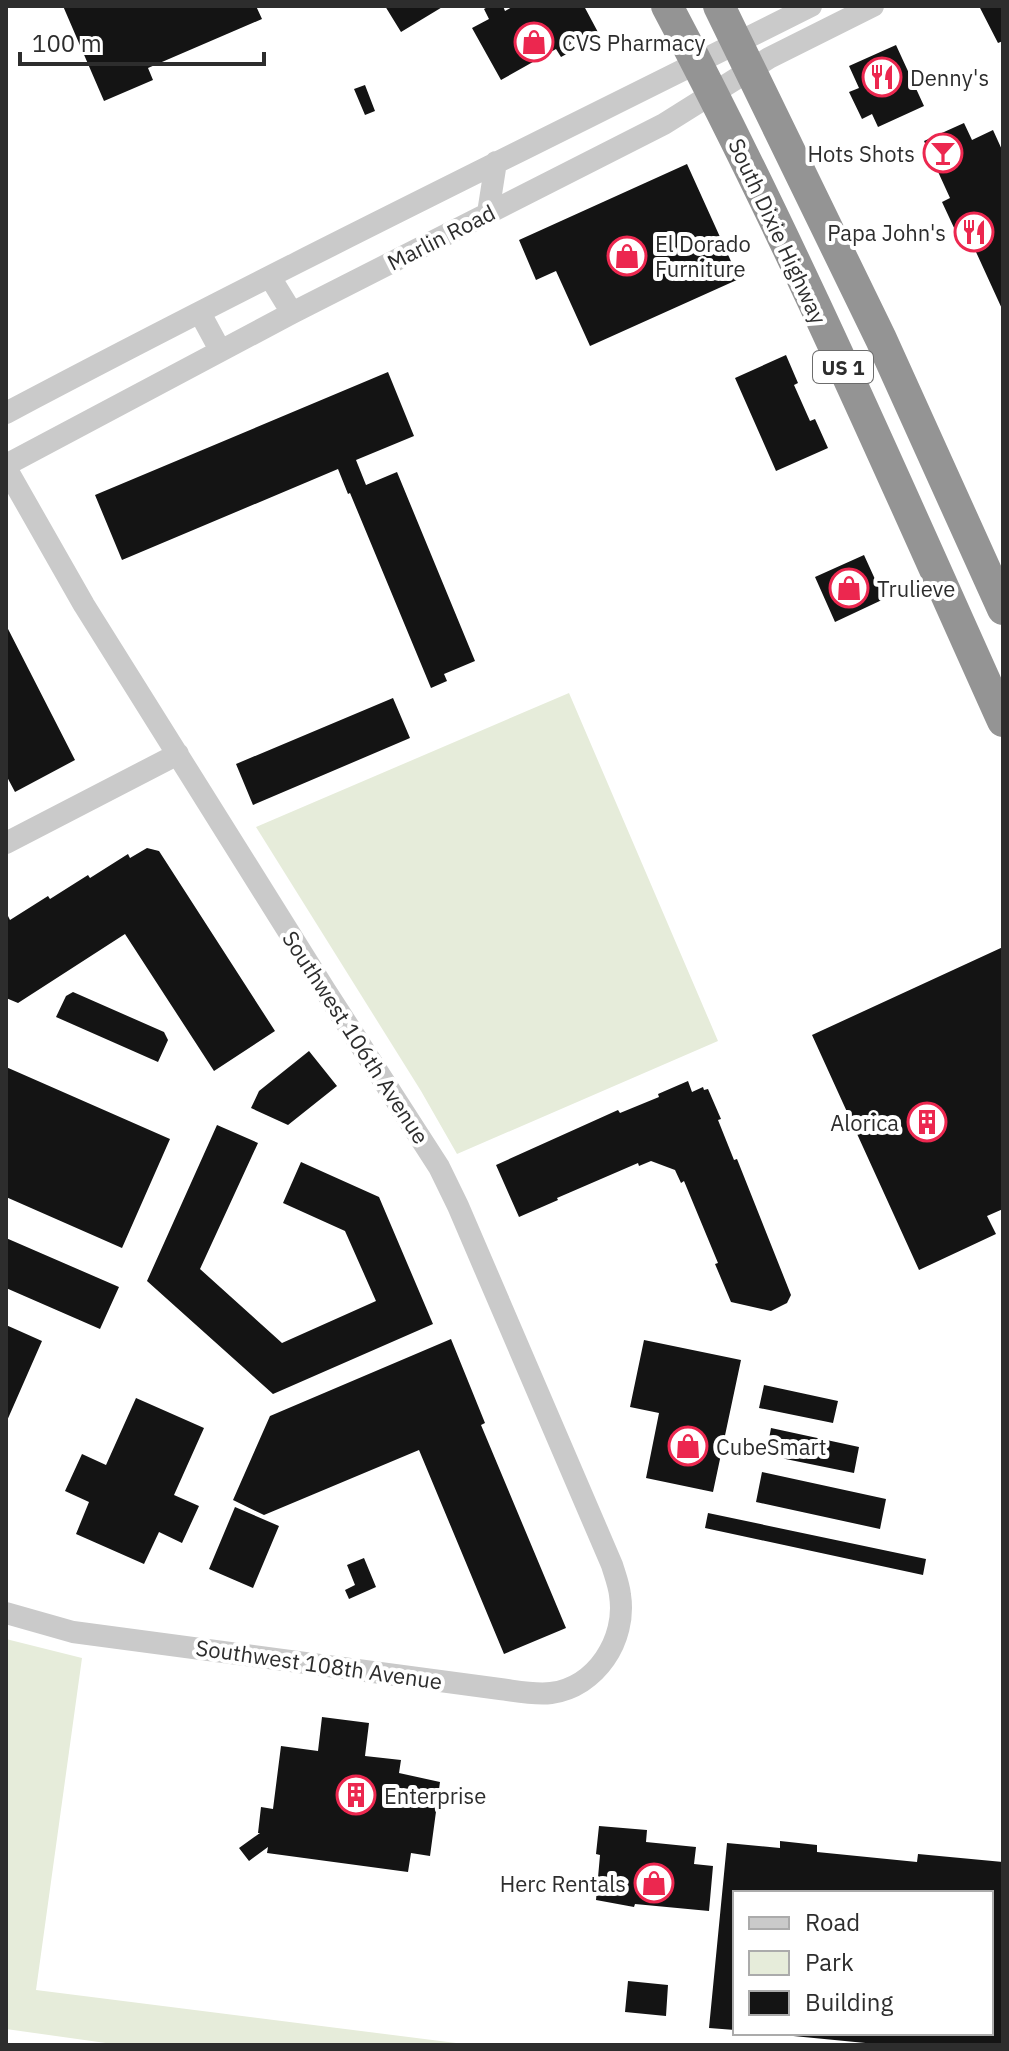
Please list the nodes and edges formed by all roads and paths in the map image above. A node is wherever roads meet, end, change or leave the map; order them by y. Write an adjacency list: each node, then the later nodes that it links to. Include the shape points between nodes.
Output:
1 (667, 6): 6 (highway, South Dixie Highway / US 1)
2 (719, 6): 5 (highway, South Dixie Highway / US 1)
3 (811, 6): 5 (street, Marlin Road)
4 (873, 6): 5 (street, Marlin Road)
5 (744, 57): 6 (street, Marlin Road); 7 (street, Marlin Road); 16 (highway, South Dixie Highway / US 1, via 881,339)
6 (697, 64): 7 (highway, South Dixie Highway / US 1); 8 (street, Marlin Road)
7 (714, 94): 9 (street, Marlin Road); 18 (highway, South Dixie Highway / US 1)
8 (496, 162): 9 (street); 10 (street, Marlin Road)
9 (488, 213): 12 (street, Marlin Road)
10 (270, 277): 11 (street, Marlin Road); 12 (street)
11 (200, 313): 13 (street); 14 (street, Marlin Road)
12 (292, 313): 13 (street, Marlin Road)
13 (220, 350): 15 (street, Marlin Road)
14 (6, 413)
15 (6, 467): 20 (street, Southwest 106th Avenue, via 84,605)
16 (1003, 609)
17 (1003, 626): 18 (highway)
18 (967, 641): 19 (highway, South Dixie Highway / US 1)
19 (1003, 721)
20 (178, 754): 21 (street); 23 (street, Southwest 106th Avenue, via 447,1182 612,1565 621,1596)
21 (6, 843)
22 (6, 1613): 23 (street, Southwest 108th Avenue, via 73,1632 535,1693 581,1682 604,1662)
23 (614, 1643)

